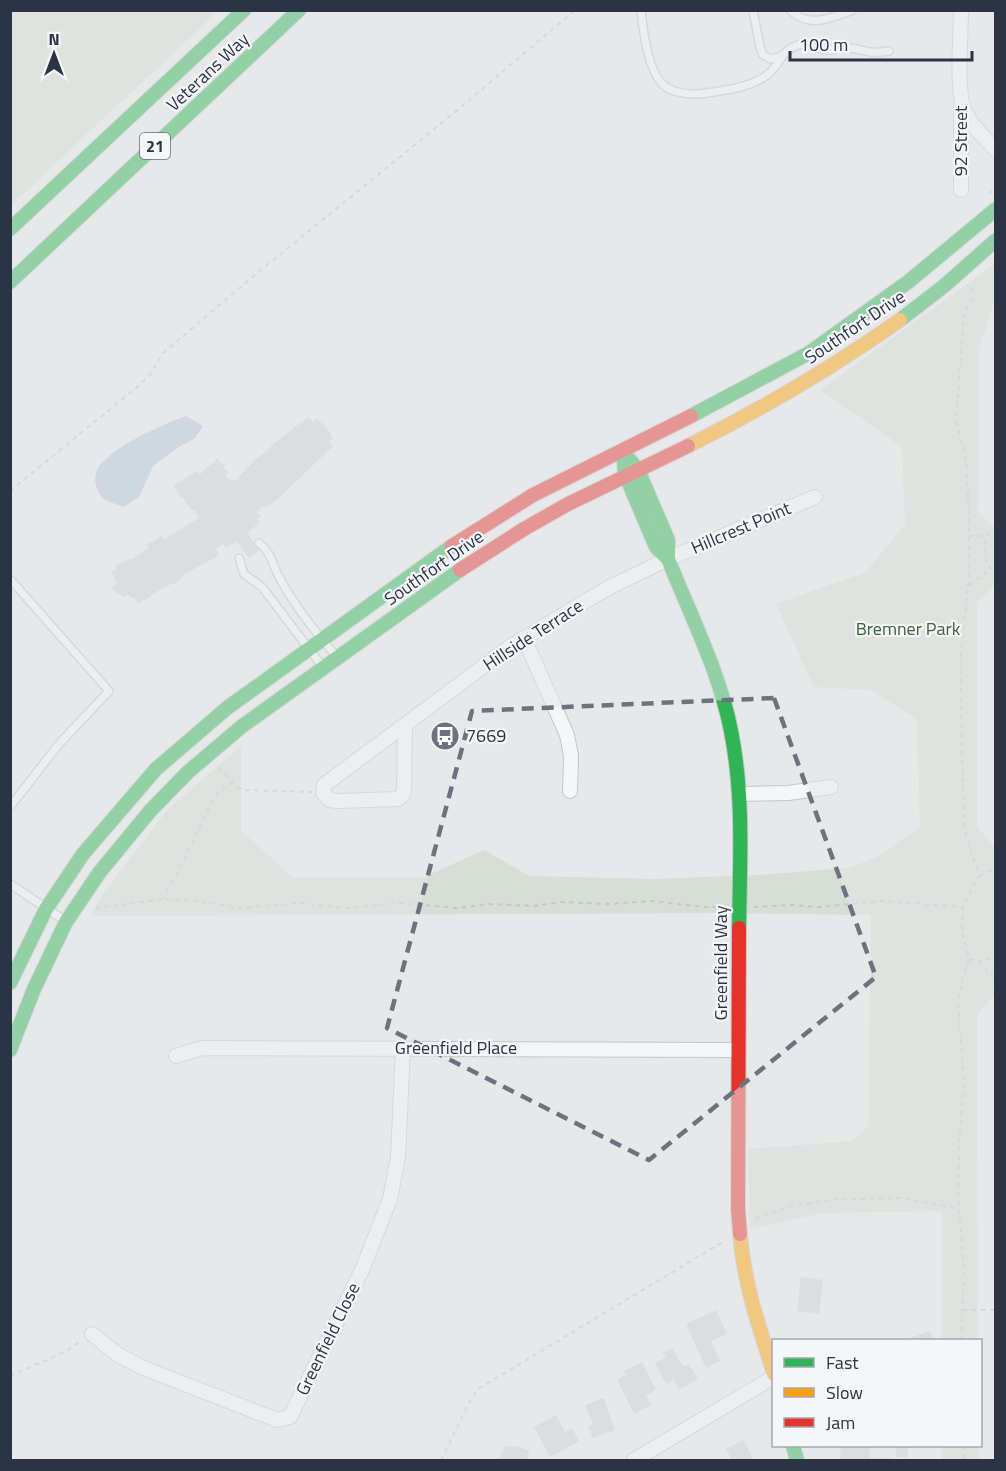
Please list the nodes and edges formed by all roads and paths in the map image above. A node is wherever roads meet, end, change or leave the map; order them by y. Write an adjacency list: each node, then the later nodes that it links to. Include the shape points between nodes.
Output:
1 (244, 10): 15 (main road, Veterans Way / 21)
2 (299, 10): 17 (main road, Veterans Way / 21)
3 (575, 10): 21 (path, via 256,273 162,354 150,375 136,388)
4 (642, 10): 10 (lane, via 655,73 666,87 677,92 729,90 768,75)
5 (753, 10): 10 (lane, via 763,55 771,59)
6 (790, 10): 7 (lane, via 809,21)
7 (853, 10)
8 (961, 10): 11 (street, 92 Street)
9 (889, 51): 10 (lane, via 847,47 826,50 807,44)
10 (782, 56)
11 (960, 91): 12 (street, 92 Street, via 964,110); 13 (street, 92 Street)
12 (996, 150)
13 (961, 190)
14 (996, 209): 19 (main road, Southfort Drive, via 908,282 809,353)
15 (10, 229)
16 (996, 240): 20 (main road, Southfort Drive, via 911,312 825,371 714,433)
17 (10, 282)
18 (972, 287): 24 (path, via 972,298 964,314 956,421 967,465)
19 (623, 451): 20 (main road, Greenfield Way); 34 (main road, Southfort Drive, via 533,495 467,535)
20 (632, 472): 28 (main road, Greenfield Way, via 668,540); 36 (main road, Southfort Drive, via 487,551)
21 (10, 491)
22 (815, 496): 28 (street, Hillcrest Point)
23 (996, 526): 25 (path)
24 (969, 536): 25 (path); 32 (path)
25 (986, 536): 29 (path, via 986,559)
26 (260, 543): 34 (lane)
27 (239, 558): 35 (lane, via 244,574 262,587)
28 (668, 559): 33 (street, Hillside Terrace, via 610,587); 44 (main road, Greenfield Way, via 721,690 731,729)
29 (992, 569): 30 (path); 32 (path)
30 (996, 572)
31 (10, 579): 45 (lane, via 109,691 59,744)
32 (968, 586): 47 (path, via 960,660 964,829)
33 (524, 638): 38 (street, Hillside Terrace); 42 (street, via 567,735 572,756)
34 (321, 639): 35 (main road, Southfort Drive); 36 (lane)
35 (308, 649): 37 (lane); 53 (main road, Southfort Drive, via 227,708 156,769 83,854)
36 (338, 658): 37 (main road, Southfort Drive)
37 (324, 668): 54 (main road, Southfort Drive, via 243,726 172,788 134,828)
38 (405, 725): 43 (street, Hillside Terrace, via 324,784); 43 (street, via 404,793 398,799 339,801 330,800)
39 (219, 767): 40 (path)
40 (232, 782): 43 (path, via 251,791); 49 (path, via 214,797)
41 (831, 787): 44 (street)
42 (570, 791)
43 (323, 793)
44 (739, 794): 50 (main road, Greenfield Way)
45 (10, 807)
46 (996, 868): 47 (path)
47 (978, 876): 51 (path)
48 (10, 884): 53 (lane)
49 (162, 900): 50 (path, via 240,908 301,903 346,908 399,903 457,908 652,901); 52 (path)
50 (739, 907): 51 (path, via 818,907 881,901); 62 (main road, Greenfield Way)
51 (963, 907): 56 (path, via 962,931)
52 (95, 908)
53 (46, 909): 54 (lane); 59 (main road, Southfort Drive)
54 (66, 921): 61 (main road, Southfort Drive)
55 (996, 958): 57 (path)
56 (969, 959): 57 (path); 64 (path, via 958,1002 964,1085)
57 (978, 962): 58 (path)
58 (996, 980)
59 (10, 983)
60 (403, 1048): 62 (street, Greenfield Place); 63 (street, Greenfield Place, via 202,1048); 68 (street, Greenfield Close, via 398,1157 390,1199 362,1270 290,1418 277,1420 141,1367)
61 (10, 1050)
62 (738, 1050): 65 (main road, Greenfield Way)
63 (176, 1056)
64 (958, 1208): 65 (path, via 900,1198 815,1201 763,1215); 66 (path)
65 (740, 1228): 70 (main road, Greenfield Way, via 745,1278); 73 (path, via 478,1389)
66 (963, 1310): 67 (path); 69 (path)
67 (996, 1310)
68 (92, 1334): 71 (path, via 65,1352)
69 (961, 1339)
70 (772, 1370)
71 (10, 1376)
72 (772, 1377): 74 (street)
73 (441, 1461)
74 (634, 1461)

